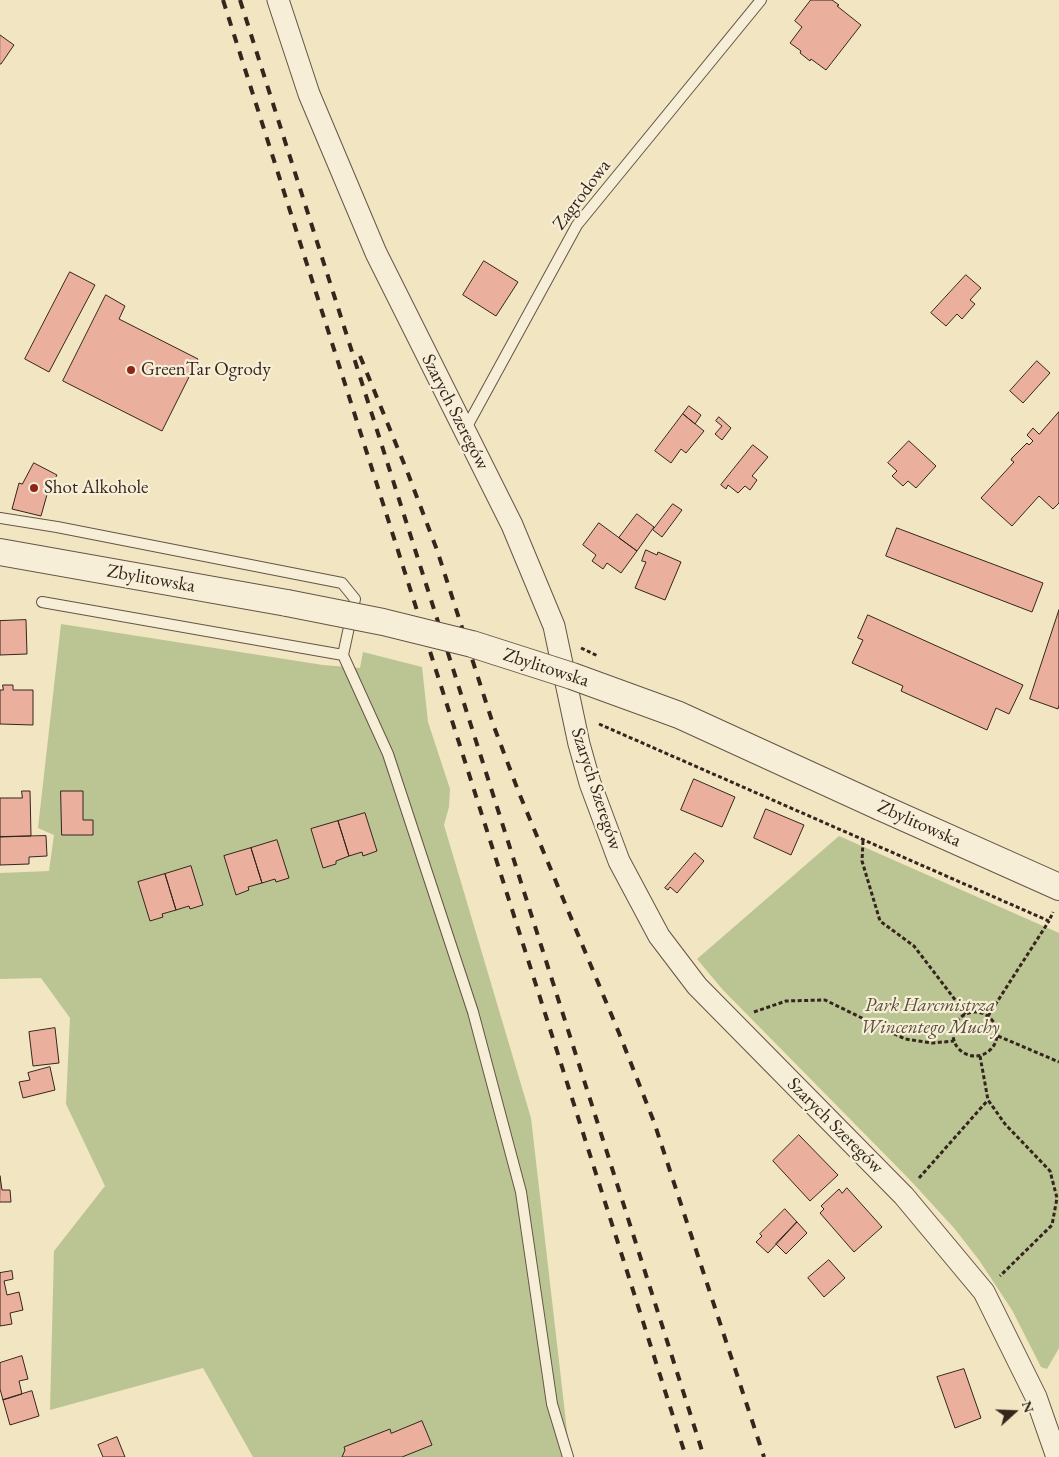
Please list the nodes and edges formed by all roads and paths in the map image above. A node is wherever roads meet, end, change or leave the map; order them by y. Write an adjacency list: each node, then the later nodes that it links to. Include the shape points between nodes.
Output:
1 (278, 0): 3 (street, Szarych Szeregów, via 309,94 376,253)
2 (761, 0): 3 (lane, Zagrodowa, via 577,225)
3 (464, 432): 14 (street, Szarych Szeregów, via 512,525 554,626 579,744 619,861 659,936 697,986)
4 (0, 518): 7 (lane, via 342,582 355,599)
5 (0, 552): 10 (street, Zbylitowska, bridge, via 401,626 472,644 572,676 679,714 880,806)
6 (42, 602): 7 (lane)
7 (343, 655): 22 (lane, via 388,754 473,1012 521,1192 552,1404)
8 (594, 722): 9 (path)
9 (863, 840): 11 (path); 12 (path, via 862,860 880,921 914,946)
10 (1056, 898): 11 (path)
11 (1048, 921): 13 (path)
12 (966, 1014): 13 (path, via 973,1012); 16 (path, via 956,1024)
13 (988, 1016): 15 (path, via 994,1021)
14 (730, 1020): 16 (path, via 786,1001 825,1000 905,1039 932,1043); 20 (street, Szarych Szeregów)
15 (998, 1036): 17 (path, via 989,1052); 18 (path)
16 (954, 1041): 17 (path, via 966,1055)
17 (980, 1056): 19 (path)
18 (1059, 1062)
19 (988, 1100): 20 (path); 21 (path, via 1005,1124 1050,1171 1057,1198 1052,1225)
20 (904, 1196): 21 (street, Szarych Szeregów)
21 (984, 1292): 23 (street, Szarych Szeregów, via 1036,1397)
22 (568, 1457)
23 (1057, 1457)

